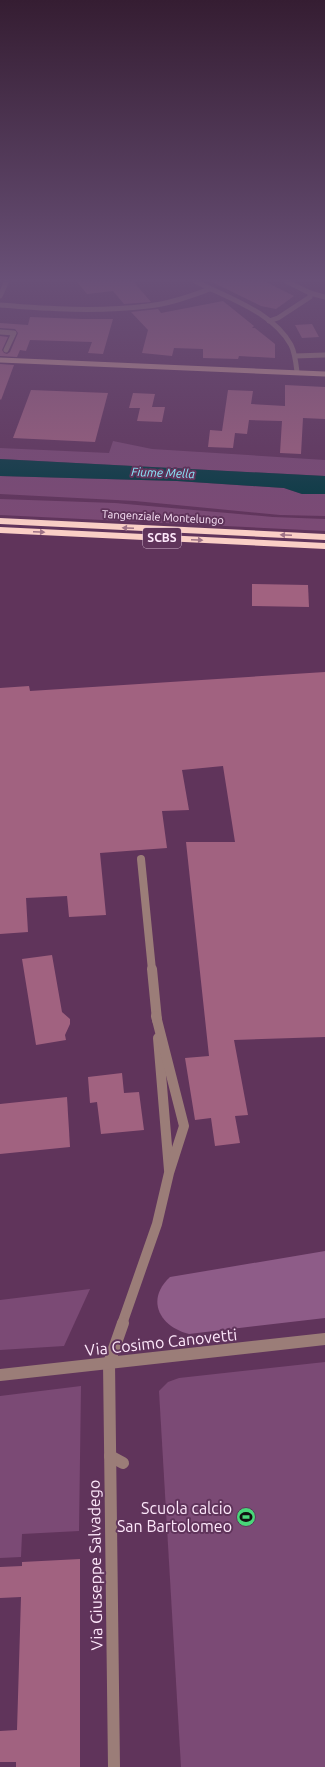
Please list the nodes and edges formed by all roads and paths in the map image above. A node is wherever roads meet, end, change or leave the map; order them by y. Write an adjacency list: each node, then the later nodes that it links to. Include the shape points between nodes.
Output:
1 (86, 363): 3 (street)
2 (296, 363): 3 (street)
3 (297, 372): 4 (street)
4 (325, 374)
5 (0, 521): 7 (highway, Tangenziale Montelungo / SCBS, one-way to 5)
6 (0, 530): 8 (highway, Tangenziale Montelungo / SCBS, one-way to 8)
7 (325, 537)
8 (325, 546)
9 (141, 859): 10 (street)
10 (156, 1016): 11 (street); 11 (street, via 184,1126)
11 (169, 1172): 13 (street, Via Giuseppe Salvadego, via 157,1224)
12 (325, 1339): 13 (street, Via Cosimo Canovetti)
13 (109, 1363): 14 (street, Via Cosimo Canovetti); 15 (street, Via Giuseppe Salvadego)
14 (0, 1375)
15 (110, 1456): 16 (street); 17 (street, Via Giuseppe Salvadego)
16 (123, 1463)
17 (114, 1767)

